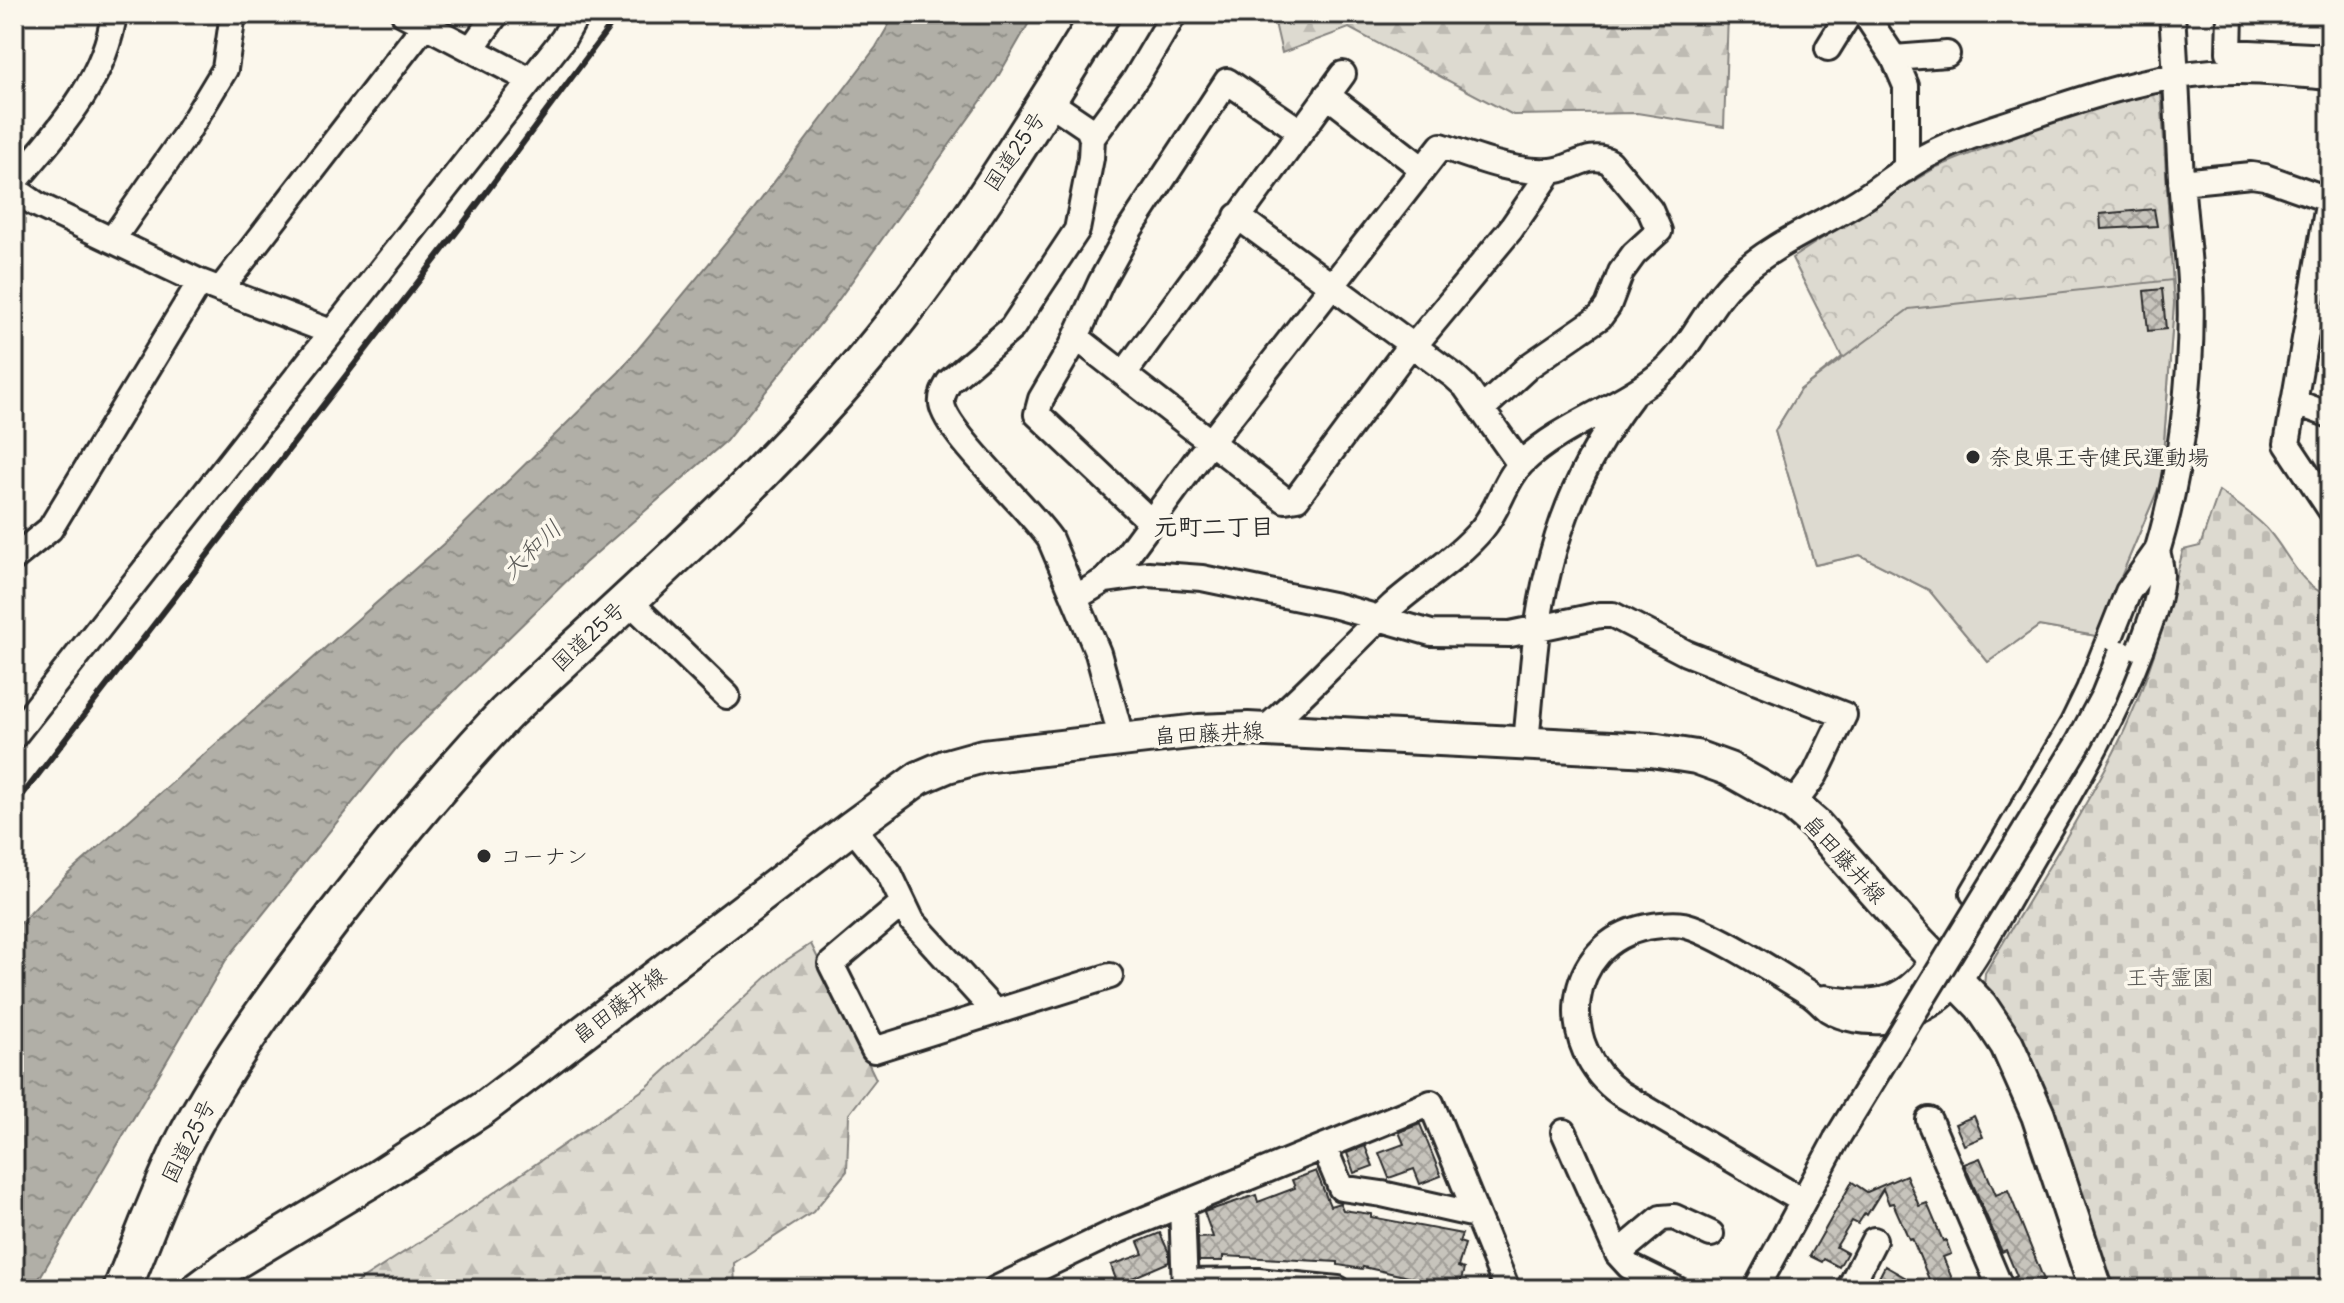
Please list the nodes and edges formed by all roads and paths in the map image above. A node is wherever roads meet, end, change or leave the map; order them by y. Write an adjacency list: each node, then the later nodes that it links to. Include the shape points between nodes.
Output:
1 (114, 14): 29 (street, via 80,104)
2 (233, 14): 32 (street, via 225,69)
3 (496, 14): 12 (street)
4 (577, 14): 20 (street)
5 (1101, 14): 22 (highway, 国道25号)
6 (1174, 14): 24 (street)
7 (1849, 14): 13 (street)
8 (1865, 14): 16 (street)
9 (2172, 14): 18 (street)
10 (2230, 14): 15 (street, via 2229,52)
11 (414, 20): 12 (street); 33 (street)
12 (472, 48): 20 (street)
13 (1828, 48)
14 (1947, 54): 16 (street)
15 (2330, 57)
16 (1894, 58): 26 (street, via 1906,86)
17 (1343, 74): 21 (street)
18 (2176, 76): 19 (street, via 2243,71); 26 (street, via 2115,87 1957,141); 28 (street)
19 (2330, 77)
20 (530, 80): 36 (street)
21 (1327, 95): 23 (street); 25 (street)
22 (1048, 101): 24 (street, via 1088,128); 52 (highway, 国道25号, via 946,254 862,362 763,471)
23 (1300, 131): 31 (street); 37 (street, via 1227,81 1130,229)
24 (1092, 138): 51 (street, via 1077,230 1012,328 949,382 942,405 958,434 1039,522)
25 (1423, 169): 27 (street, via 1441,146 1516,170); 34 (street)
26 (1906, 169): 40 (street, via 1760,258 1715,302 1677,357)
27 (1551, 171): 38 (street, via 1511,229); 42 (street, via 1603,157 1650,210 1659,231 1621,272 1600,317 1529,366)
28 (2181, 182): 30 (street, via 2251,175); 48 (street, via 2190,283 2187,370 2179,445)
29 (14, 186): 32 (street, via 36,204)
30 (2329, 200): 35 (street)
31 (1237, 216): 34 (street); 39 (street)
32 (112, 240): 33 (street)
33 (210, 286): 36 (street); 49 (street, via 50,529)
34 (1332, 286): 38 (street); 44 (street)
35 (2321, 306): 41 (street)
36 (331, 332): 57 (street)
37 (1076, 337): 39 (street); 47 (street, via 1037,414)
38 (1412, 345): 42 (street, via 1454,376); 44 (street, via 1297,498 1285,500)
39 (1124, 374): 44 (street)
40 (1635, 392): 45 (street); 54 (street, via 1611,423 1566,510 1547,574)
41 (2294, 402): 43 (street); 46 (street, via 2289,451)
42 (1482, 409): 45 (street)
43 (2330, 415)
44 (1211, 442): 47 (street)
45 (1520, 464): 53 (street, via 1480,531)
46 (2330, 509)
47 (1151, 522): 50 (street)
48 (2157, 551): 63 (street, via 2128,592 2073,723); 65 (street, via 2157,598 2116,708); 71 (street, bridge, via 2104,695 2079,742)
49 (14, 558)
50 (1105, 580): 51 (street); 53 (street, via 1148,574 1202,578)
51 (1075, 598): 58 (street, via 1106,676)
52 (627, 599): 55 (street); 78 (highway, 国道25号, via 506,713 439,785 281,988 185,1140)
53 (1380, 618): 54 (street, via 1458,635); 56 (street)
54 (1539, 628): 59 (street); 60 (street, via 1613,615 1686,653 1844,715 1815,775)
55 (727, 696)
56 (1265, 729): 58 (main road, 畠田藤井線); 59 (main road, 畠田藤井線)
57 (14, 736)
58 (1122, 740): 61 (main road, 畠田藤井線, via 964,760 919,778)
59 (1526, 742): 60 (main road, 畠田藤井線, via 1631,747 1696,757)
60 (1793, 805): 63 (main road, 畠田藤井線)
61 (852, 827): 62 (street, via 884,866); 79 (main road, 畠田藤井線, via 484,1108)
62 (903, 903): 67 (street, via 912,921); 67 (street, via 831,964 874,1050)
63 (1935, 958): 65 (main road, 畠田藤井線); 66 (street, via 1921,979 1884,1001)
64 (1110, 976): 67 (street)
65 (1959, 980): 66 (street, via 1930,1004 1884,1021 1831,1012); 87 (main road, 畠田藤井線, via 1993,1021 2016,1065)
66 (1814, 997): 71 (street, via 1702,932 1685,925 1659,925 1607,945 1584,978 1576,1016 1587,1057 1611,1087)
67 (995, 1012)
68 (1929, 1120): 86 (street)
69 (1564, 1132): 76 (street)
70 (1324, 1147): 72 (street); 73 (street, via 1341,1188); 73 (street, via 1431,1103)
71 (1803, 1201): 84 (street)
72 (1182, 1206): 77 (street); 80 (street)
73 (1476, 1215): 82 (street)
74 (1711, 1234): 76 (street, via 1674,1217 1661,1218)
75 (1874, 1240): 85 (street)
76 (1618, 1254): 83 (street, via 1629,1266)
77 (1185, 1286): 81 (street, via 1258,1281)
78 (122, 1289)
79 (198, 1289)
80 (996, 1289)
81 (1338, 1289)
82 (1507, 1289)
83 (1676, 1289)
84 (1756, 1289)
85 (1849, 1289)
86 (2001, 1289)
87 (2096, 1289)

